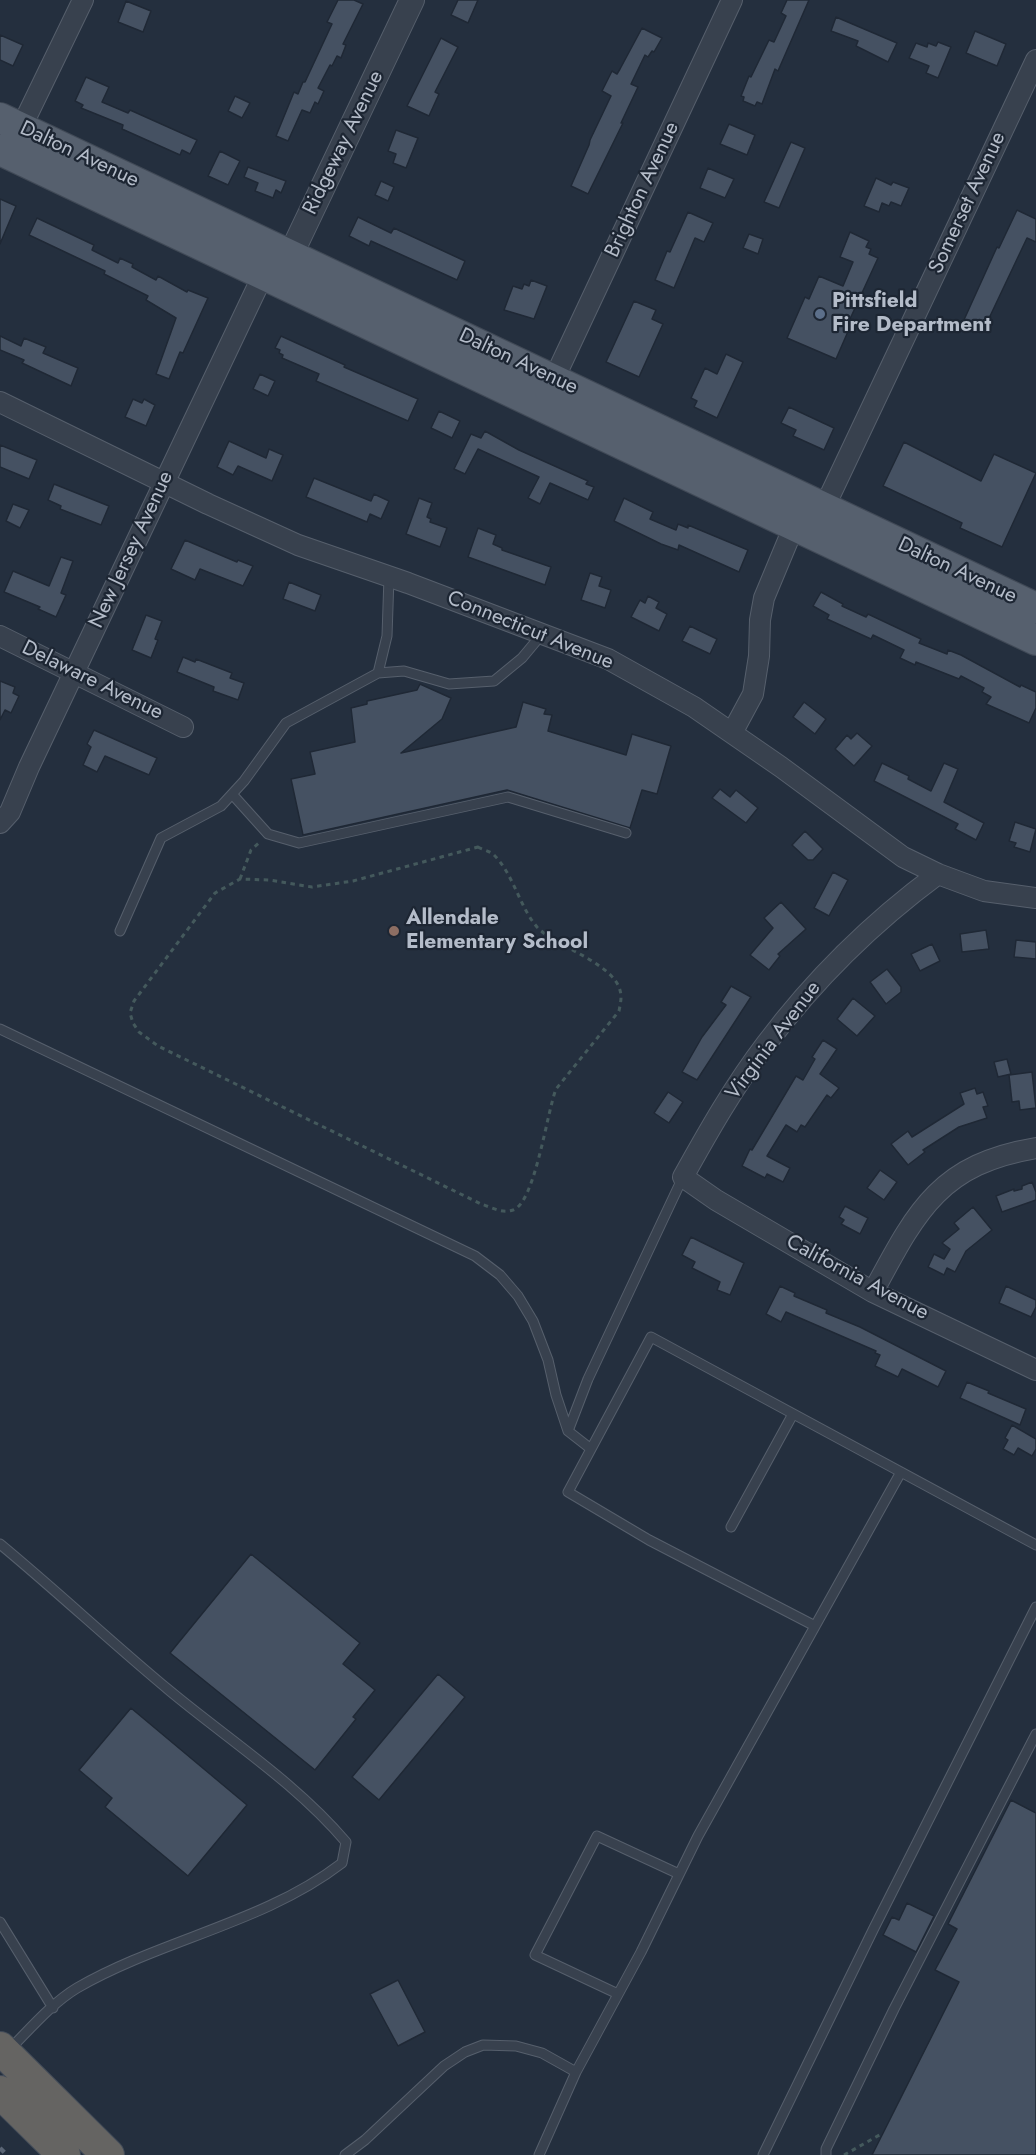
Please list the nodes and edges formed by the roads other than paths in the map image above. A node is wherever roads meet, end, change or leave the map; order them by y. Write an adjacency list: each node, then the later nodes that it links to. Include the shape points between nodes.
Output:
1 (83, 0): 5 (street)
2 (412, 0): 7 (street, Ridgeway Avenue)
3 (732, 0): 9 (street, Brighton Avenue)
4 (1036, 60): 12 (street, Somerset Avenue)
5 (11, 123): 7 (main road, Dalton Avenue)
6 (0, 150): 8 (main road, Dalton Avenue)
7 (291, 254): 8 (street, Ridgeway Avenue); 9 (main road, Dalton Avenue)
8 (263, 275): 11 (street, New Jersey Avenue); 13 (main road, Dalton Avenue)
9 (554, 379): 12 (main road, Dalton Avenue)
10 (0, 402): 11 (street, Connecticut Avenue)
11 (165, 481): 14 (street, Connecticut Avenue, via 298,545); 19 (street, New Jersey Avenue)
12 (824, 508): 15 (main road, Dalton Avenue)
13 (794, 526): 18 (main road, Dalton Avenue); 22 (street, via 764,598 753,694)
14 (389, 577): 16 (street, Connecticut Avenue); 20 (lane, via 387,636)
15 (1036, 608)
16 (542, 634): 20 (lane, via 522,658 494,681 448,684 404,671); 22 (street, Connecticut Avenue, via 608,659 694,707)
17 (0, 636): 19 (street, Delaware Avenue)
18 (1036, 640)
19 (74, 672): 21 (street, Delaware Avenue); 24 (street, New Jersey Avenue, via 10,812)
20 (378, 673): 23 (lane, via 286,723)
21 (183, 727)
22 (732, 734): 26 (street, Connecticut Avenue, via 903,857)
23 (232, 794): 25 (lane, via 268,834 299,843 508,797); 28 (lane, via 220,806 161,838)
24 (0, 823)
25 (626, 833)
26 (938, 874): 27 (street, Connecticut Avenue, via 984,891); 31 (street, Virginia Avenue, via 896,906 816,982 765,1045 711,1126)
27 (1036, 898)
28 (120, 931)
29 (0, 1029): 35 (lane, via 475,1256 500,1275 532,1321 548,1360)
30 (1036, 1148): 32 (street, via 1006,1152 975,1165 944,1185 905,1233)
31 (683, 1177): 32 (street, California Avenue); 35 (lane, via 588,1379)
32 (873, 1292): 33 (street, California Avenue)
33 (1036, 1370)
34 (794, 1414): 36 (lane, via 651,1337); 37 (lane); 38 (lane)
35 (568, 1431): 36 (lane)
36 (591, 1449): 42 (lane, via 568,1492 649,1540)
37 (901, 1472): 40 (lane); 42 (lane)
38 (731, 1527)
39 (0, 1544): 47 (lane, via 170,1691 267,1767 346,1842 342,1863 318,1882 103,1975 75,1989)
40 (1036, 1545)
41 (1036, 1607): 55 (lane)
42 (815, 1626): 44 (lane)
43 (1036, 1734): 56 (lane, via 894,2009)
44 (679, 1874): 46 (lane); 46 (lane, via 597,1836 535,1955)
45 (0, 1922): 47 (lane)
46 (618, 1994): 49 (lane)
47 (53, 2008): 48 (lane)
48 (2, 2054): 52 (highway)
49 (576, 2072): 53 (lane, via 542,2053 516,2046 483,2045 444,2066); 54 (lane)
50 (0, 2092): 51 (highway)
51 (64, 2155)
52 (108, 2155)
53 (345, 2155)
54 (539, 2155)
55 (763, 2155)
56 (826, 2155)

